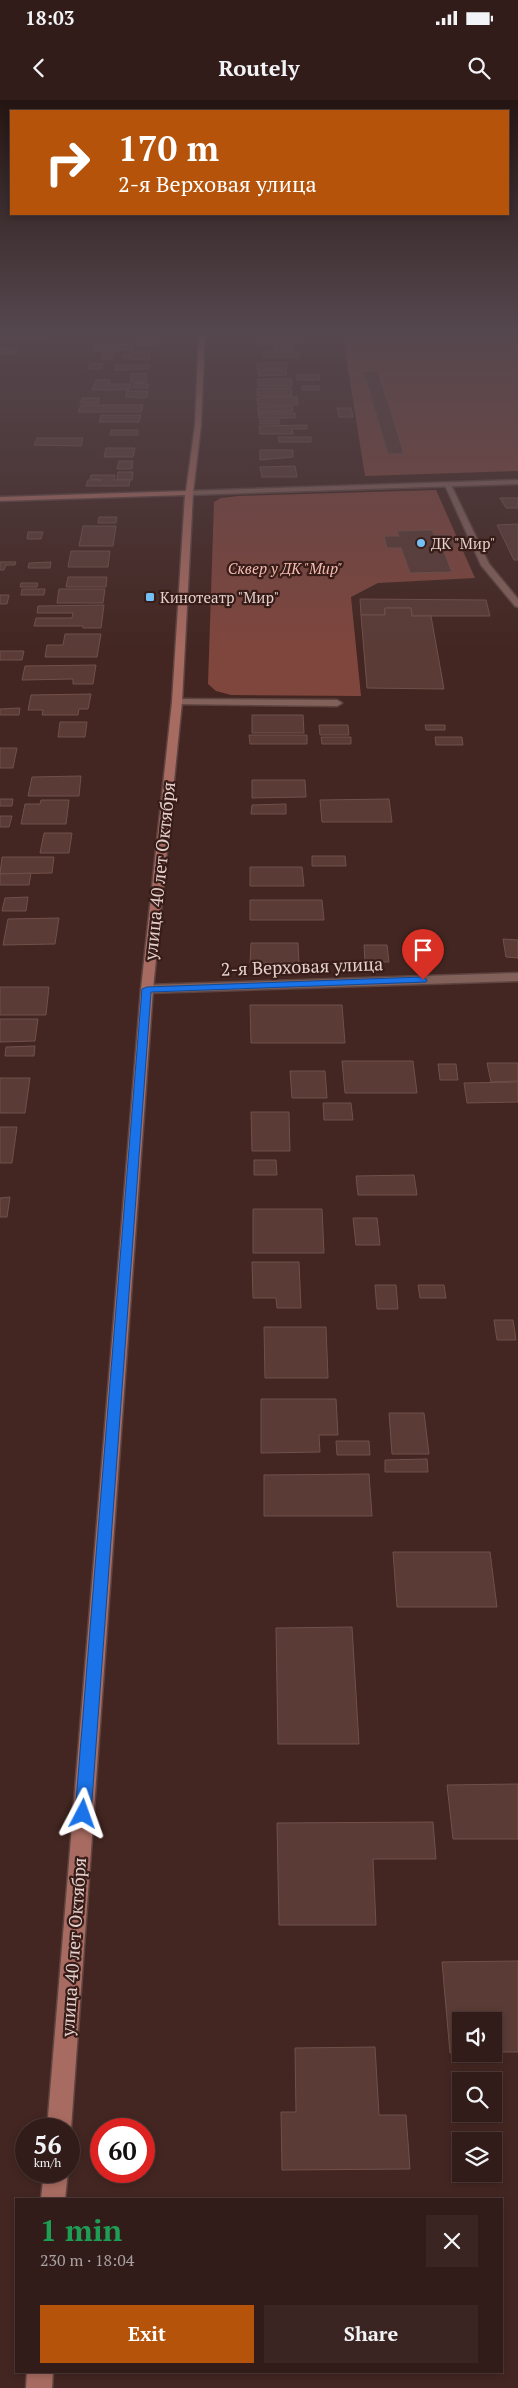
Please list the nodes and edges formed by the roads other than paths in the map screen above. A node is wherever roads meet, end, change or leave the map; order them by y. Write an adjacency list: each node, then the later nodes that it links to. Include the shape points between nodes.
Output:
1 (196, 438): 4 (main road, улица 40 лет Октября)
2 (518, 482): 3 (street)
3 (447, 485): 4 (street); 6 (street, via 485,565)
4 (189, 493): 5 (main road); 7 (main road, улица 40 лет Октября)
5 (0, 499)
6 (518, 604)
7 (177, 702): 8 (street); 10 (main road, улица 40 лет Октября)
8 (337, 704)
9 (518, 976): 10 (street, 2-я Верховая улица)
10 (147, 989): 11 (main road, улица 40 лет Октября)
11 (60, 2118)
12 (55, 2183): 13 (main road)
13 (54, 2198)
14 (40, 2373): 15 (main road)
15 (39, 2388)

